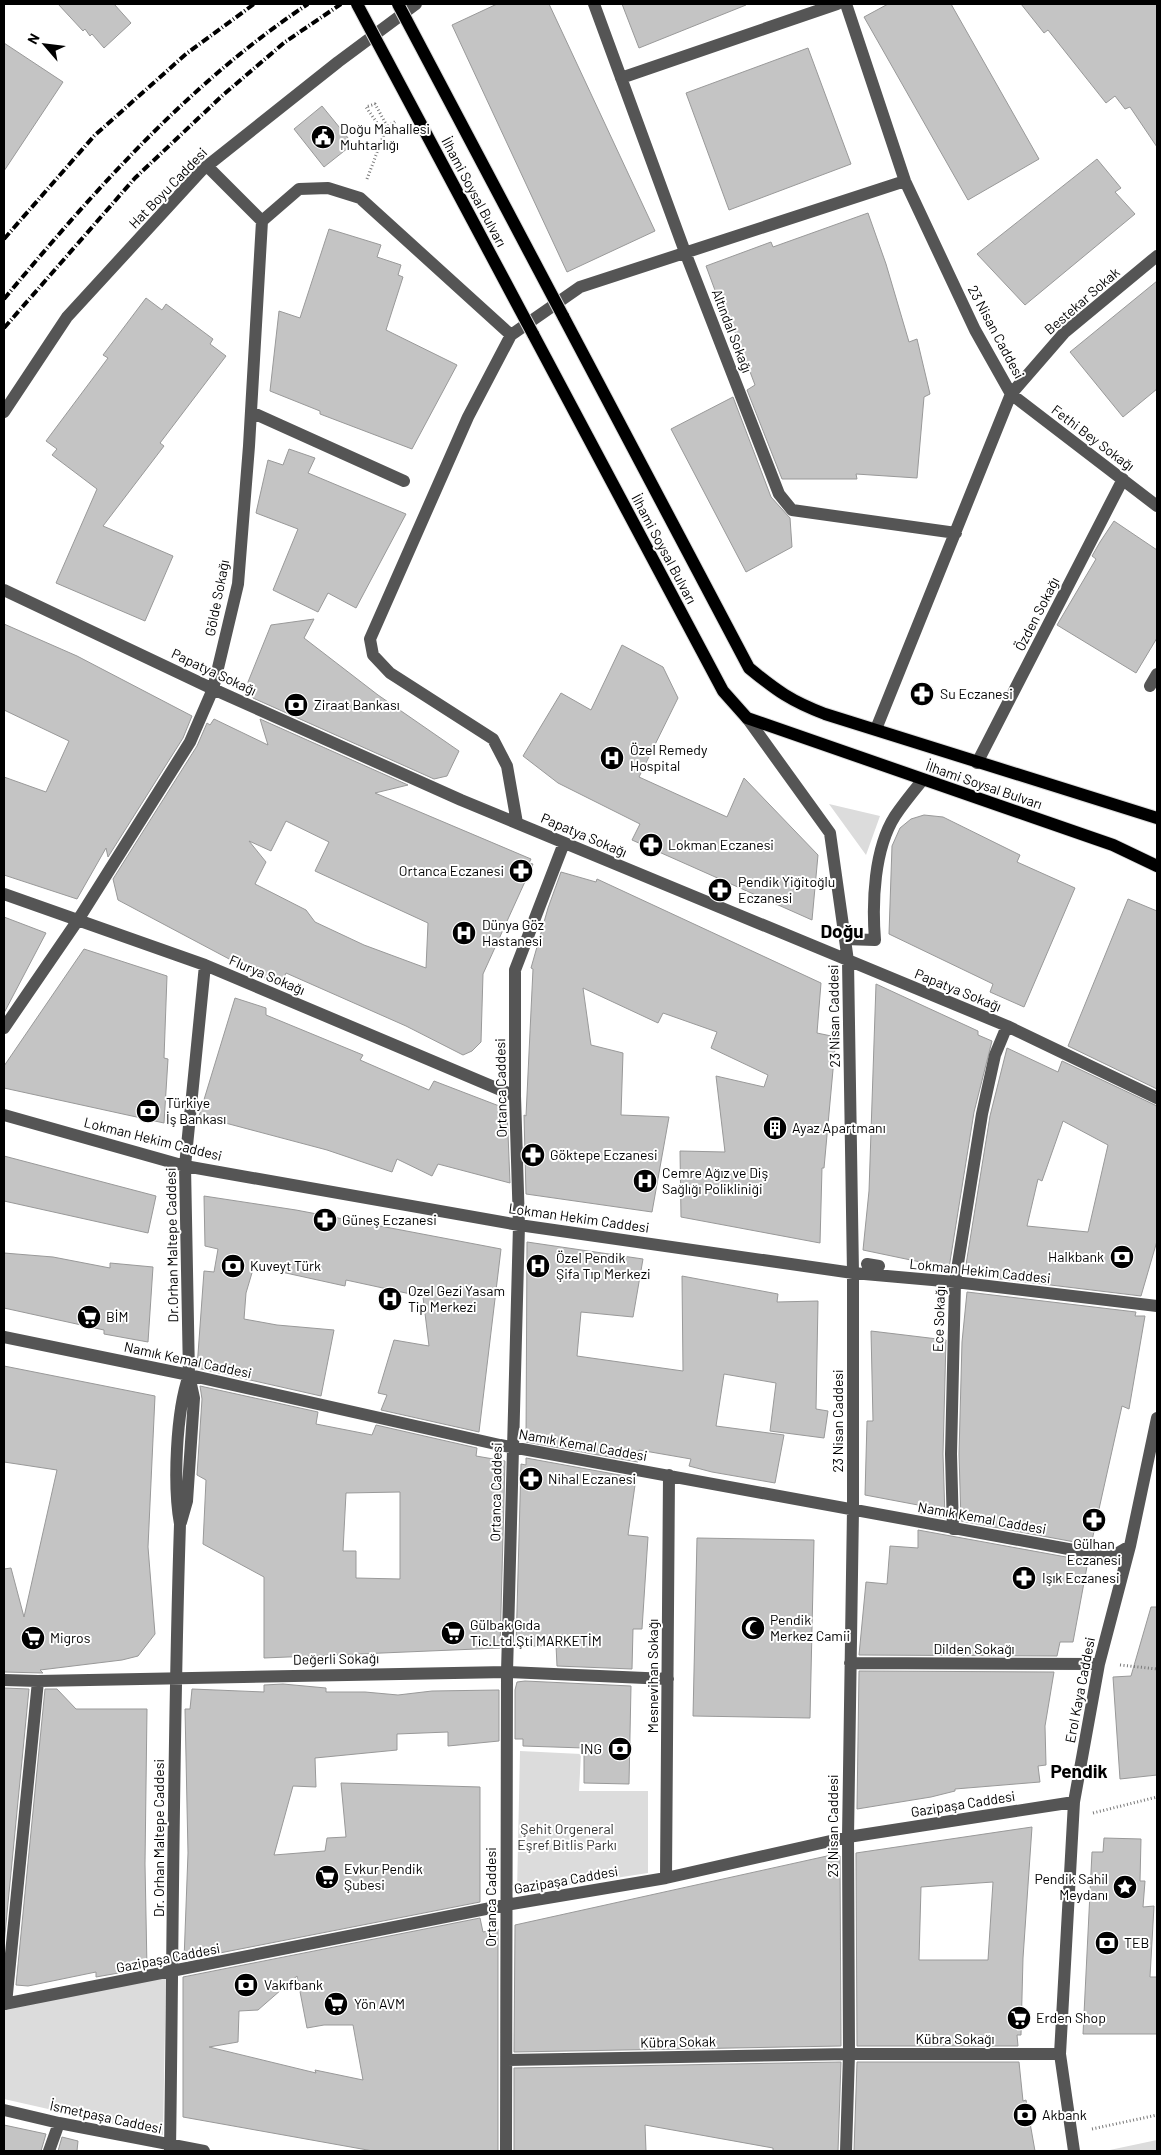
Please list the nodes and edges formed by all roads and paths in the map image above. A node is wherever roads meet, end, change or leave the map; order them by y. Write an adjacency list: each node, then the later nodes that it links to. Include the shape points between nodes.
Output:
1 (357, 4): 27 (main road, İlhami Soysal Bulvarı, bridge, via 723,691)
2 (398, 4): 28 (main road, İlhami Soysal Bulvarı, bridge, via 749,668 793,702)
3 (416, 4): 9 (street, Hat Boyu Caddesi)
4 (594, 4): 7 (street, Altındal Sokağı)
5 (837, 4): 7 (street)
6 (846, 4): 10 (street, 23 Nisan Caddesi)
7 (621, 78): 13 (street, Altındal Sokağı)
8 (387, 126): 8 (path, via 382,130 366,107 375,104); 11 (path)
9 (204, 168): 12 (street, via 254,219); 17 (street, Hat Boyu Caddesi, via 67,317)
10 (906, 180): 13 (street); 16 (street, 23 Nisan Caddesi, via 975,330)
11 (360, 198): 12 (street, via 328,188 299,189); 15 (street)
12 (262, 220): 18 (street, Gölde Sokağı)
13 (685, 252): 15 (street, via 580,287); 22 (street, Altındal Sokağı, via 779,494 792,510)
14 (1157, 256): 16 (street, Bestekar Sokak, via 1064,333)
15 (511, 335): 32 (street, via 468,417 370,639 373,655 390,673 493,739 507,766)
16 (1012, 394): 19 (street, Fethi Bey Sokağı); 22 (street, 23 Nisan Caddesi)
17 (4, 412)
18 (251, 412): 20 (street); 26 (street, Gölde Sokağı, via 238,584)
19 (1123, 479): 21 (street, Fethi Bey Sokağı); 29 (street, Özden Sokağı)
20 (404, 481)
21 (1157, 506)
22 (956, 533): 28 (street, 23 Nisan Caddesi)
23 (4, 590): 26 (street, Papatya Sokağı)
24 (1157, 674): 25 (street)
25 (1150, 686)
26 (213, 689): 32 (street, Papatya Sokağı); 36 (street, Gölde Sokağı, via 190,742)
27 (747, 718): 34 (main road, İlhami Soysal Bulvarı, via 1113,845); 37 (street, 23 Nisan Caddesi, via 830,834)
28 (876, 729): 29 (main road, İlhami Soysal Bulvarı)
29 (977, 763): 31 (main road, İlhami Soysal Bulvarı)
30 (921, 782): 37 (street, via 894,817 882,845 873,910 875,940)
31 (1157, 818)
32 (517, 823): 33 (street, Papatya Sokağı)
33 (564, 843): 38 (street, Papatya Sokağı); 42 (street, Ortanca Caddesi, via 515,970)
34 (1157, 866)
35 (4, 894): 36 (street, Flurya Sokağı)
36 (78, 920): 39 (street, Flurya Sokağı); 41 (street, Gölde Sokağı)
37 (845, 939): 38 (street, 23 Nisan Caddesi)
38 (848, 961): 40 (street, Papatya Sokağı); 47 (street, 23 Nisan Caddesi)
39 (205, 965): 42 (street, Flurya Sokağı); 45 (street, Dr.Orhan Maltepe Caddesi)
40 (1007, 1026): 43 (street, Papatya Sokağı); 48 (street, Ece Sokağı, via 995,1055 982,1114)
41 (4, 1028)
42 (515, 1096): 46 (street, Ortanca Caddesi)
43 (1157, 1098)
44 (4, 1115): 45 (street, Lokman Hekim Caddesi)
45 (185, 1166): 46 (street, Lokman Hekim Caddesi); 51 (street, Dr.Orhan Maltepe Caddesi)
46 (519, 1225): 47 (street, Lokman Hekim Caddesi); 53 (street, Ortanca Caddesi)
47 (854, 1273): 48 (street, Lokman Hekim Caddesi); 55 (street, 23 Nisan Caddesi)
48 (955, 1282): 49 (street, Lokman Hekim Caddesi); 57 (street, Ece Sokağı, via 951,1454)
49 (1157, 1306)
50 (4, 1337): 51 (street, Namık Kemal Caddesi)
51 (189, 1374): 53 (street, Namık Kemal Caddesi); 56 (street, Dr.Orhan Maltepe Caddesi, via 180,1415 176,1500)
52 (1157, 1418): 58 (street, Erol Kaya Caddesi)
53 (512, 1447): 54 (street, Namık Kemal Caddesi); 62 (street, Ortanca Caddesi)
54 (669, 1476): 55 (street, Namık Kemal Caddesi); 64 (street, Mesnevihan Sokağı)
55 (853, 1509): 57 (street, Namık Kemal Caddesi); 59 (street, 23 Nisan Caddesi)
56 (180, 1524): 63 (street, Dr. Orhan Maltepe Caddesi)
57 (953, 1528): 58 (street, Namık Kemal Caddesi, via 1101,1555 1118,1553)
58 (1130, 1546): 60 (street, Erol Kaya Caddesi)
59 (850, 1664): 60 (street, Dilden Sokağı); 70 (street, 23 Nisan Caddesi)
60 (1099, 1664): 61 (path); 68 (street, Erol Kaya Caddesi)
61 (1157, 1669)
62 (507, 1672): 63 (street, Değerli Sokağı); 64 (street, Değerli Sokağı); 72 (street, Ortanca Caddesi)
63 (175, 1677): 66 (street, Değerli Sokağı); 73 (street, Dr. Orhan Maltepe Caddesi)
64 (668, 1679): 71 (street, Mesnevihan Sokağı)
65 (4, 1680): 66 (street, Değerli Sokağı)
66 (38, 1681): 74 (street)
67 (1157, 1797): 69 (path)
68 (1074, 1802): 69 (street, Erol Kaya Caddesi); 70 (street, Gazipaşa Caddesi)
69 (1073, 1818): 76 (street, Erol Kaya Caddesi)
70 (848, 1837): 71 (street, Gazipaşa Caddesi); 75 (street, 23 Nisan Caddesi)
71 (666, 1878): 72 (street, Gazipaşa Caddesi)
72 (506, 1905): 73 (street, Gazipaşa Caddesi); 77 (street, Ortanca Caddesi)
73 (174, 1972): 74 (street, Gazipaşa Caddesi); 82 (street, Dr. Orhan Maltepe Caddesi)
74 (5, 2004)
75 (849, 2054): 76 (street, Kübra Sokağı); 77 (street, Kübra Sokak); 86 (street, 23 Nisan Caddesi)
76 (1060, 2054): 81 (street, Erol Kaya Caddesi)
77 (507, 2060): 85 (street, Ortanca Caddesi)
78 (4, 2110): 80 (street, İsmetpaşa Caddesi)
79 (1157, 2115): 81 (path)
80 (59, 2123): 82 (street, İsmetpaşa Caddesi); 83 (street)
81 (1072, 2134): 87 (street, Erol Kaya Caddesi)
82 (170, 2148): 84 (street, İsmetpaşa Caddesi)
83 (49, 2151)
84 (204, 2151)
85 (506, 2151)
86 (846, 2151)
87 (1074, 2151)

